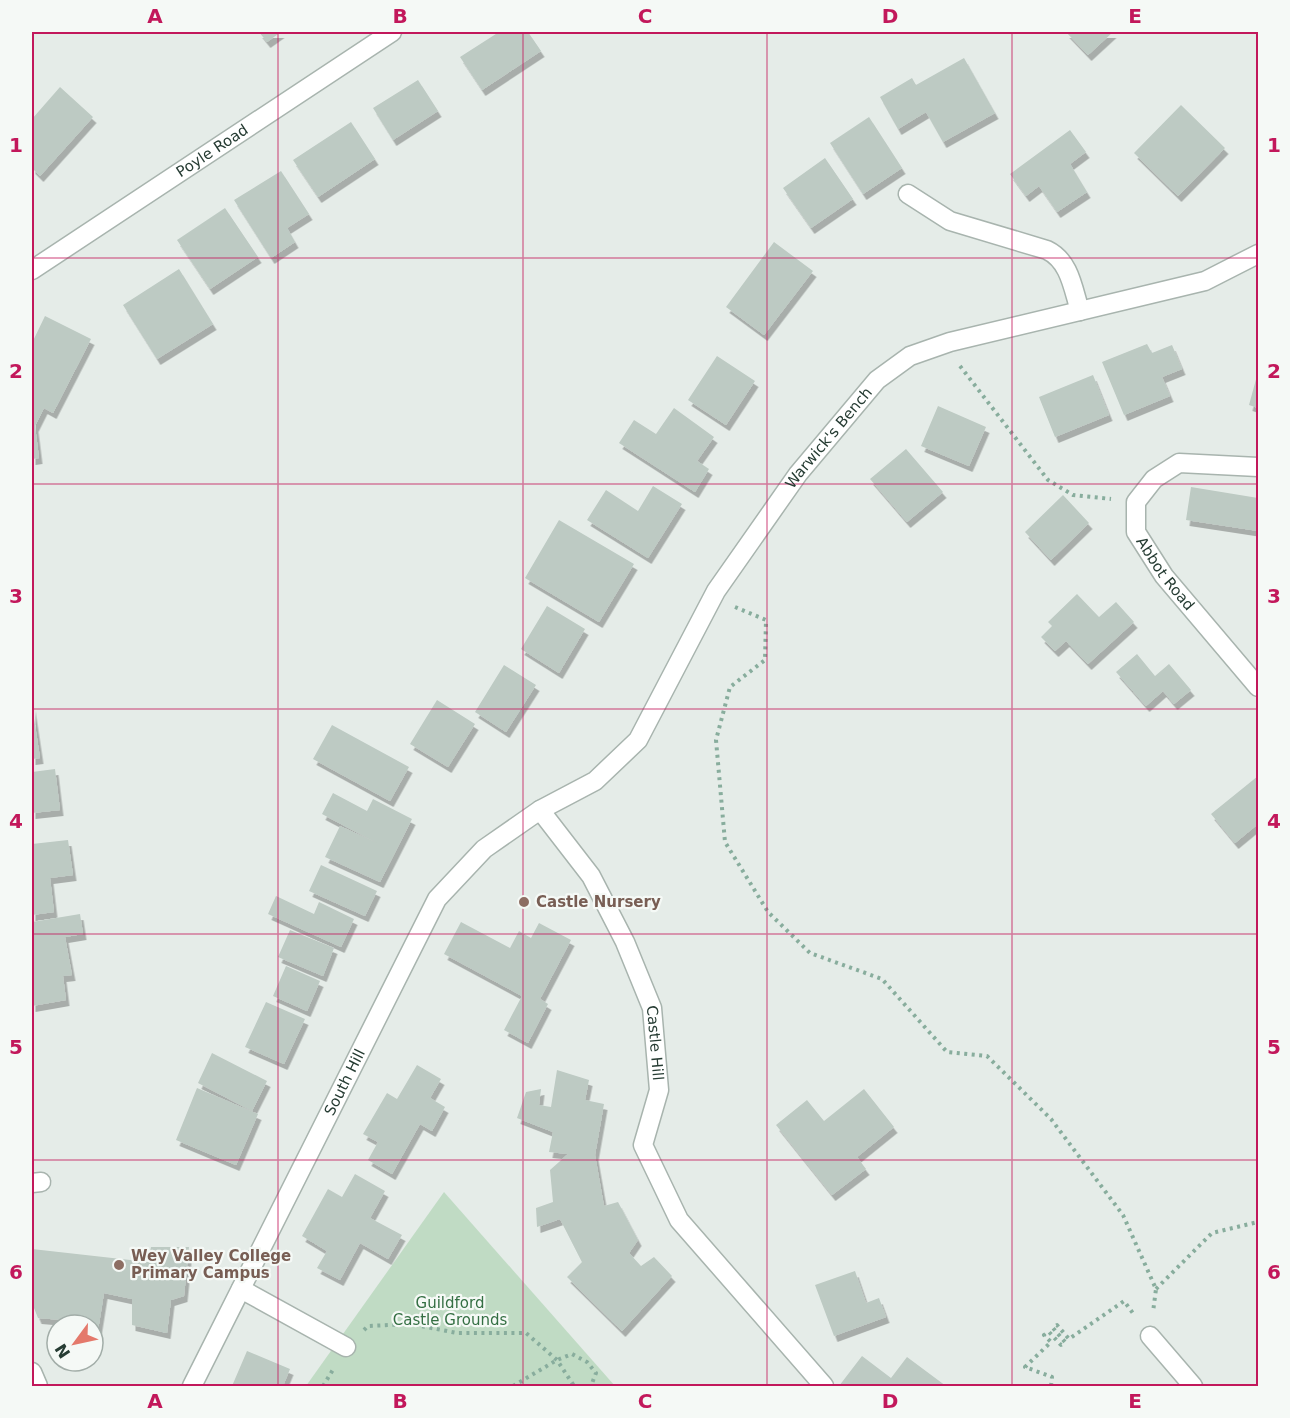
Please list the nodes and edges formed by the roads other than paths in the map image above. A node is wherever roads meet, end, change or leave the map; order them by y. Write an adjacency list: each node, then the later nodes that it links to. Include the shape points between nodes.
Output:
1 (392, 32): 4 (street, Poyle Road)
2 (908, 194): 5 (street, via 950,220 1057,255 1066,268)
3 (1258, 254): 5 (street, Warwick's Bench, via 1205,281)
4 (32, 270)
5 (1080, 311): 8 (street, Warwick's Bench, via 950,342 910,356 877,380 798,474 716,591 638,740 595,781)
6 (1258, 467): 7 (street, Abbot Road, via 1179,463 1154,479 1136,502 1136,532 1164,576)
7 (1258, 687)
8 (540, 810): 9 (street, South Hill, via 484,849 437,899); 15 (street, Castle Hill, via 591,876 625,942 651,1008 659,1090 643,1145 679,1220)
9 (241, 1289): 11 (street); 14 (street, South Hill)
10 (1150, 1336): 16 (street)
11 (346, 1347)
12 (32, 1372): 13 (street)
13 (38, 1386)
14 (192, 1386)
15 (824, 1386)
16 (1193, 1386)

